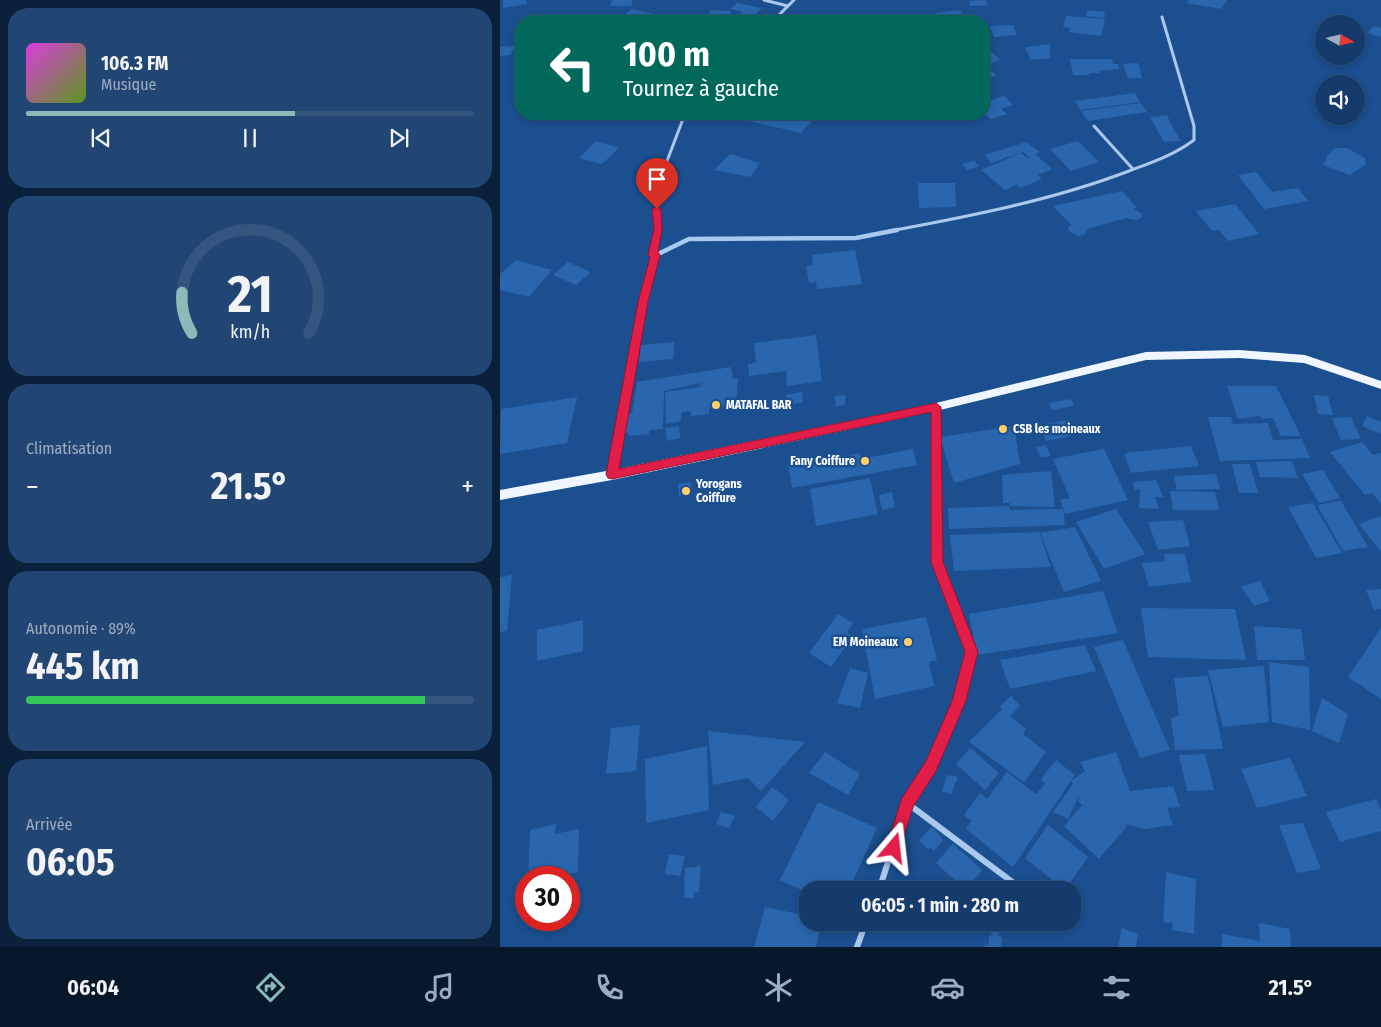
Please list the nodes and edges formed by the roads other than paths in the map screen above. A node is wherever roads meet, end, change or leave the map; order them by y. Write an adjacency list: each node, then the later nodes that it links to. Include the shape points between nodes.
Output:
1 (764, 0): 3 (street)
2 (794, 0): 3 (street)
3 (788, 6): 4 (street)
4 (779, 15)
5 (1162, 17): 8 (street, via 1194,126 1194,140 1177,153)
6 (683, 120): 9 (street, via 656,190 658,229 653,255)
7 (1094, 126): 8 (street)
8 (1132, 168): 9 (street, via 1095,184 972,216 856,238 689,239)
9 (656, 255): 12 (street, via 643,302)
10 (1381, 385): 11 (main road, via 1305,359 1239,354 1146,356)
11 (936, 407): 12 (main road); 14 (street, via 937,562 971,652 959,701 931,766)
12 (612, 474): 13 (main road)
13 (500, 495)
14 (907, 804): 15 (street); 16 (street)
15 (881, 881)
16 (1011, 881)
17 (863, 931): 18 (street)
18 (857, 947)

